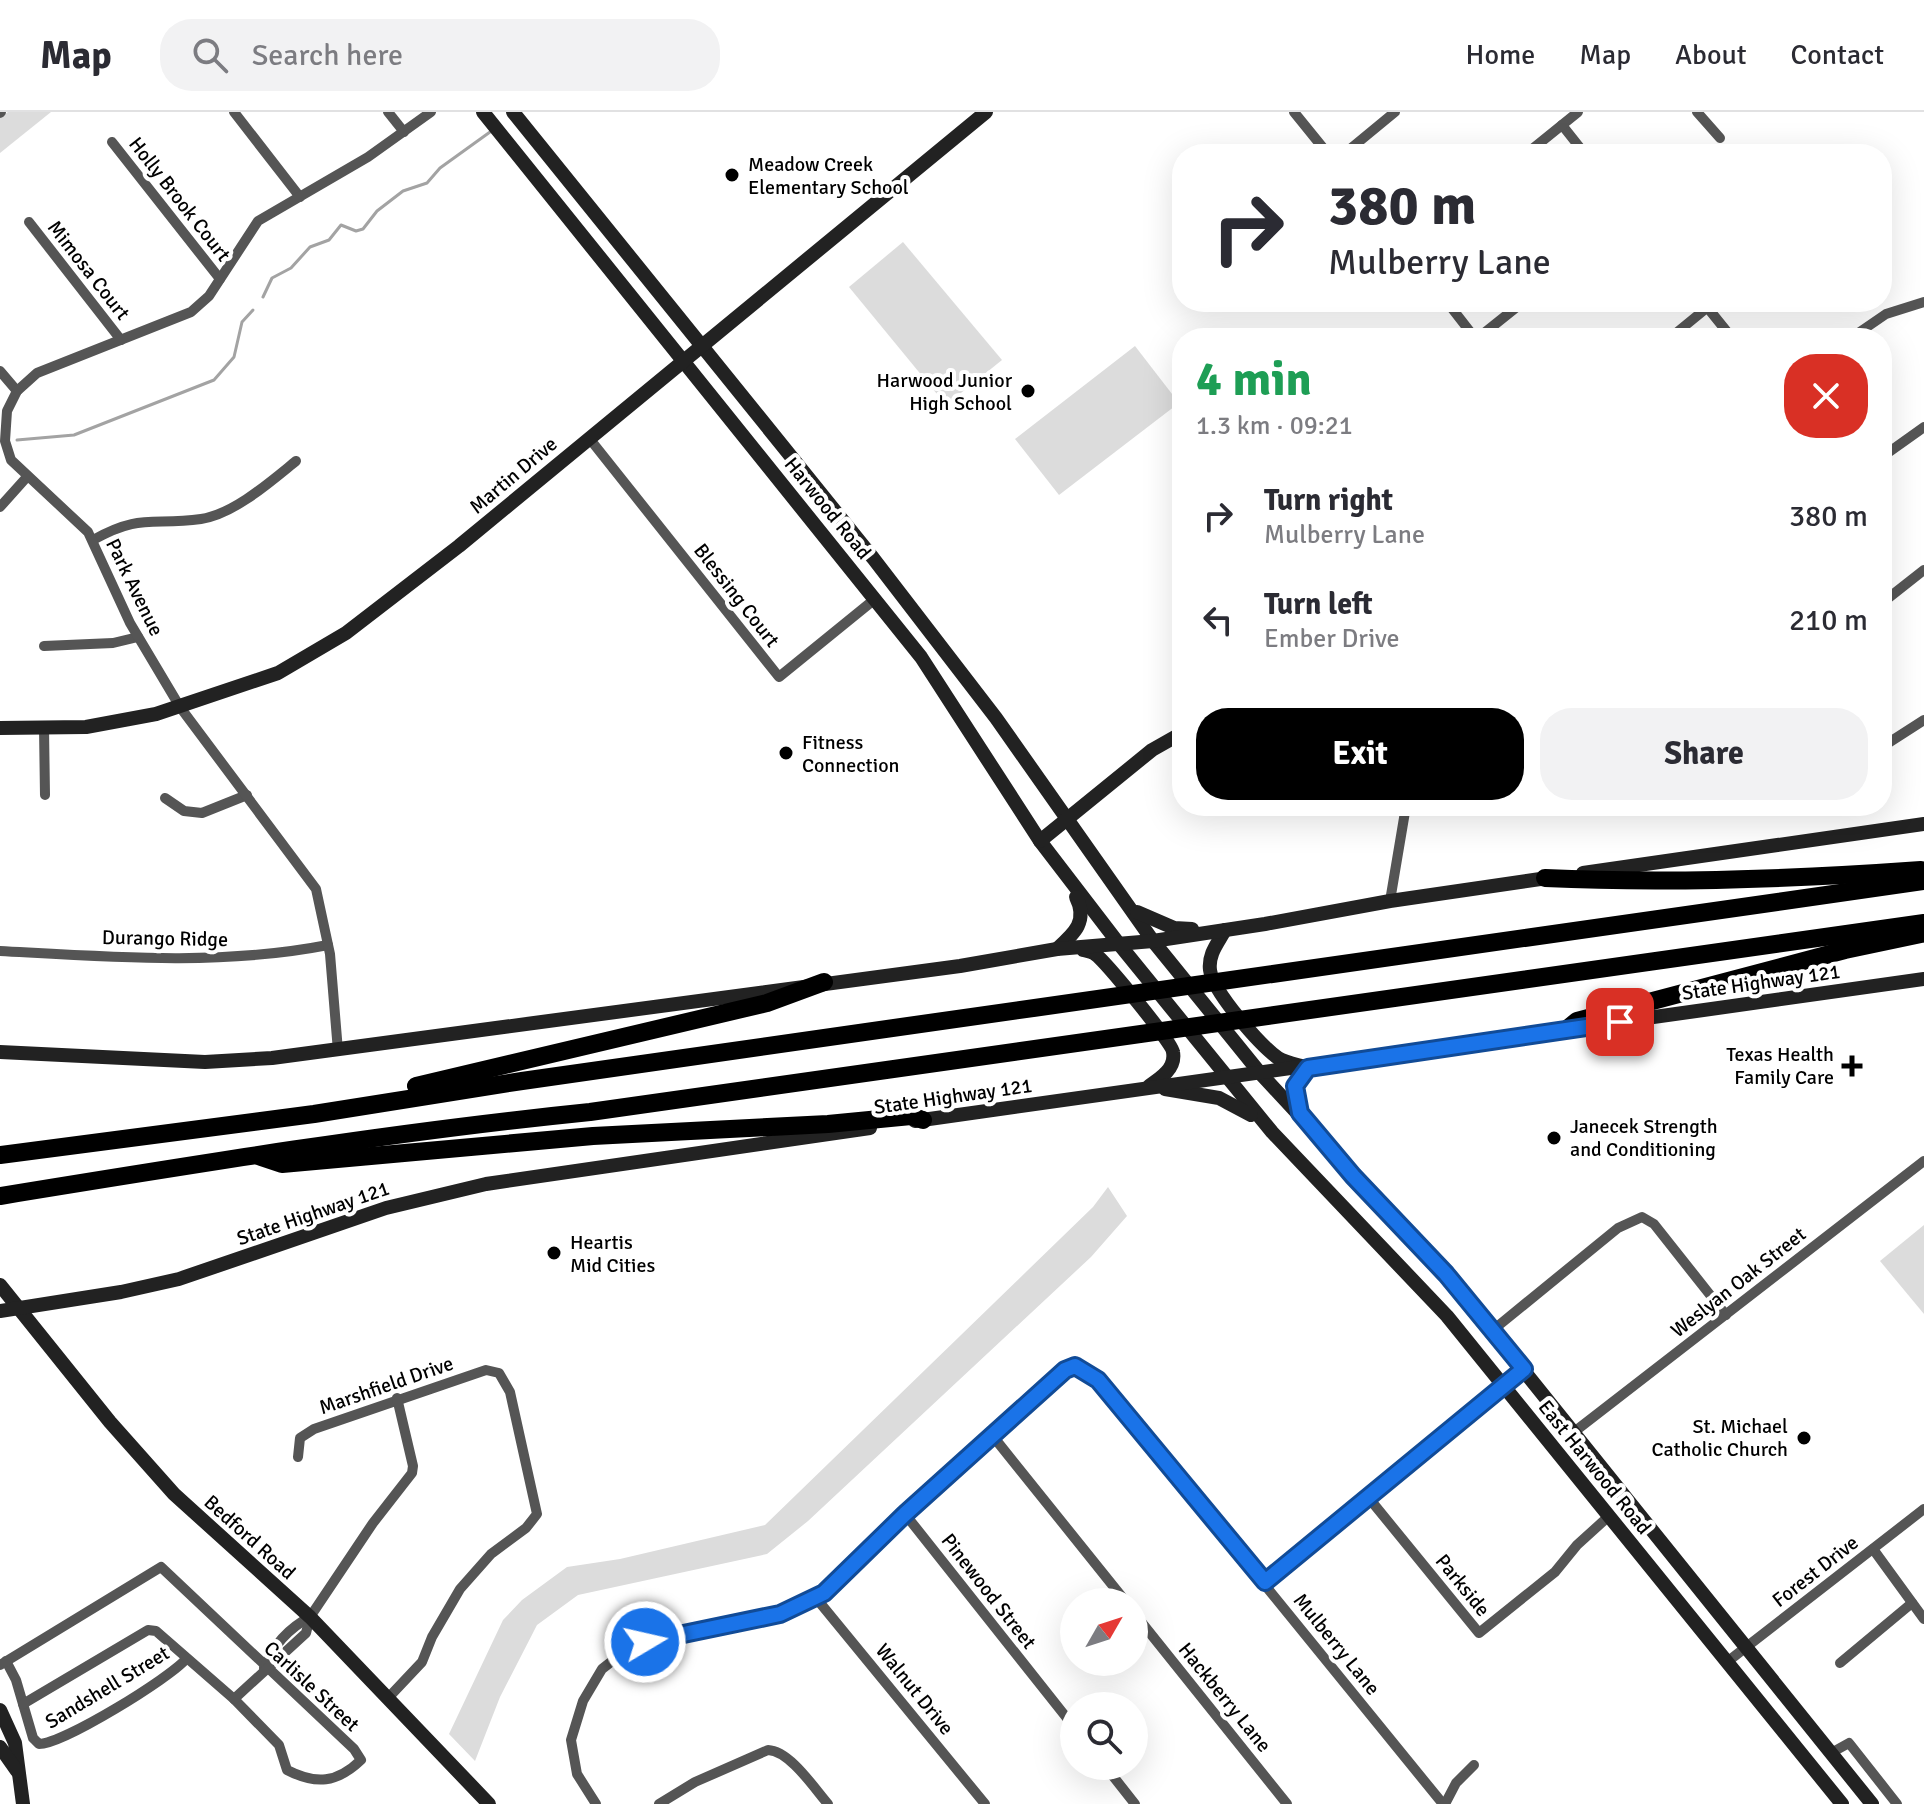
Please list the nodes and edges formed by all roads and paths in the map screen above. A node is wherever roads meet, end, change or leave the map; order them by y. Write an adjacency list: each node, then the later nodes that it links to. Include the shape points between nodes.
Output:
1 (234, 112): 19 (street)
2 (388, 112): 12 (street)
3 (431, 112): 12 (street)
4 (483, 112): 22 (main road, Harwood Road)
5 (513, 112): 21 (main road, Harwood Road)
6 (986, 112): 33 (main road, Martin Drive)
7 (1294, 112): 15 (street)
8 (1395, 112): 16 (street)
9 (1578, 112): 11 (street)
10 (1697, 112): 13 (street)
11 (1562, 125): 17 (street); 18 (street)
12 (404, 132): 19 (street)
13 (1720, 138)
14 (112, 142): 23 (street, Holly Brook Court)
15 (1320, 144)
16 (1356, 144)
17 (1538, 144)
18 (1577, 144)
19 (300, 197): 23 (street, via 253,226)
20 (29, 222): 32 (street, Mimosa Court)
21 (624, 250): 22 (main road); 33 (main road, Harwood Road)
22 (606, 264): 34 (main road, Harwood Road)
23 (220, 279): 32 (street, via 191,312)
24 (1924, 302): 31 (street, via 1886,314)
25 (1455, 312): 28 (street)
26 (1510, 312): 29 (street)
27 (1699, 312): 30 (street)
28 (1468, 328)
29 (1489, 328)
30 (1681, 328)
31 (1866, 328)
32 (121, 340): 36 (street, via 37,373)
33 (701, 346): 34 (main road, Martin Drive); 41 (main road, Harwood Road)
34 (684, 360): 38 (main road, Martin Drive); 43 (main road, Harwood Road)
35 (0, 371): 36 (street)
36 (17, 391): 42 (street, Park Avenue, via 7,411 5,441 11,460)
37 (1924, 427): 39 (street)
38 (589, 438): 49 (street, Blessing Court, via 779,677); 52 (main road, Martin Drive, via 346,633 278,673)
39 (1892, 450)
40 (296, 461): 45 (street, via 223,512 203,519 130,522)
41 (805, 475): 43 (main road); 47 (main road, Harwood Road)
42 (26, 478): 44 (street); 45 (street, Park Avenue)
43 (783, 484): 49 (main road, Harwood Road)
44 (0, 507)
45 (93, 540): 50 (street, Park Avenue)
46 (1924, 570): 48 (street)
47 (894, 585): 49 (main road); 53 (main road, Harwood Road)
48 (1892, 595)
49 (875, 599): 55 (main road, Harwood Road)
50 (138, 637): 51 (street); 52 (street, Park Avenue)
51 (44, 646)
52 (180, 707): 57 (main road, Martin Drive, via 103,725); 61 (street, Park Avenue)
53 (990, 710): 55 (main road); 64 (main road, Harwood Road)
54 (1924, 720): 59 (street)
55 (967, 726): 66 (main road, Harwood Road)
56 (0, 728): 57 (main road, Martin Drive)
57 (44, 728): 60 (street)
58 (1172, 739): 64 (main road)
59 (1892, 741)
60 (45, 795)
61 (247, 795): 62 (street, via 202,813 184,811); 78 (street, Park Avenue, via 316,889)
62 (165, 798)
63 (1404, 816): 71 (street)
64 (1064, 819): 66 (main road); 72 (main road, Harwood Road)
65 (1924, 824): 68 (main road)
66 (1040, 841): 69 (main road, Harwood Road)
67 (1924, 870): 68 (highway, via 1796,879)
68 (1545, 878): 71 (main road)
69 (1068, 879): 77 (main road, Harwood Road); 79 (main road, via 1082,908 1081,921 1076,933)
70 (1924, 881): 91 (highway)
71 (1390, 901): 74 (main road)
72 (1132, 909): 74 (main road, via 1174,928); 76 (main road, Harwood Road)
73 (1924, 923): 95 (highway)
74 (1225, 930): 76 (main road); 86 (main road, via 1210,958 1210,973 1220,993 1281,1060)
75 (1924, 934): 83 (highway, via 1577,1021)
76 (1153, 941): 77 (main road); 87 (main road, East Harwood Road)
77 (1119, 944): 79 (main road); 88 (main road, East Harwood Road)
78 (328, 945): 80 (street, Durango Ridge, via 272,956 191,958); 84 (street, Park Avenue)
79 (1057, 949): 82 (main road); 89 (main road, via 1094,953 1171,1046 1172,1063)
80 (0, 951)
81 (1924, 979): 83 (main road, State Highway 121)
82 (824, 982): 84 (main road); 91 (highway, via 767,1003 333,1101)
83 (1566, 1030): 86 (main road, State Highway 121)
84 (338, 1051): 85 (main road, via 205,1062)
85 (0, 1052)
86 (1308, 1068): 87 (main road, State Highway 121); 90 (main road, via 1295,1086)
87 (1260, 1073): 88 (main road, State Highway 121); 90 (main road, East Harwood Road)
88 (1227, 1076): 89 (main road, State Highway 121); 93 (main road, East Harwood Road)
89 (1149, 1086): 92 (main road, State Highway 121); 93 (main road, via 1219,1098 1243,1108)
90 (1300, 1113): 98 (main road, East Harwood Road)
91 (314, 1114): 94 (highway)
92 (923, 1120): 95 (highway, via 911,1116 593,1136 282,1164); 101 (main road, State Highway 121, via 486,1184 386,1208 179,1279)
93 (1272, 1132): 99 (main road, East Harwood Road)
94 (0, 1155)
95 (254, 1155): 97 (highway)
96 (1924, 1161): 103 (street, Weslyan Oak Street)
97 (0, 1196)
98 (1400, 1223): 99 (main road); 104 (main road, East Harwood Road)
99 (1386, 1249): 106 (main road, East Harwood Road)
100 (0, 1285): 101 (main road, Bedford Road)
101 (19, 1309): 102 (main road, State Highway 121); 124 (main road, Bedford Road, via 174,1494)
102 (0, 1311)
103 (1726, 1315): 104 (street, via 1654,1224 1642,1217 1618,1228); 108 (street, Weslyan Oak Street)
104 (1493, 1330): 105 (main road, East Harwood Road)
105 (1524, 1369): 106 (street); 108 (main road, East Harwood Road)
106 (1503, 1386): 110 (main road, East Harwood Road); 112 (street)
107 (397, 1398): 111 (street, Marshfield Drive, via 314,1429 300,1438); 124 (street, via 412,1473); 133 (street, Marshfield Drive, via 486,1370 502,1376 537,1514 467,1580 422,1662)
108 (1574, 1432): 110 (main road); 113 (main road, East Harwood Road)
109 (992, 1435): 115 (street); 118 (street, Mulberry Lane, via 1075,1366 1098,1380); 120 (street)
110 (1554, 1449): 116 (main road, East Harwood Road)
111 (298, 1457)
112 (1368, 1497): 116 (street, Parkside, via 1479,1633 1555,1572); 118 (street)
113 (1628, 1500): 116 (main road); 119 (main road, East Harwood Road)
114 (1924, 1509): 117 (street, Forest Drive)
115 (905, 1514): 121 (street); 136 (street, Pinewood Street)
116 (1609, 1516): 122 (main road, East Harwood Road)
117 (1873, 1549): 123 (street); 127 (street, Forest Drive)
118 (1265, 1582): 152 (street, Mulberry Lane)
119 (1695, 1583): 122 (main road); 127 (main road, East Harwood Road)
120 (1115, 1588)
121 (816, 1598): 146 (street, via 780,1614 630,1647 602,1669 583,1701 571,1740 577,1774); 149 (street, Walnut Drive)
122 (1675, 1598): 129 (main road, East Harwood Road)
123 (1912, 1603): 125 (street); 131 (street)
124 (310, 1617): 132 (street, via 271,1651); 133 (main road, Bedford Road)
125 (1924, 1619)
126 (1148, 1630): 151 (street, Hackberry Lane)
127 (1747, 1647): 129 (street, Forest Drive); 139 (main road, East Harwood Road)
128 (186, 1659): 134 (street, Carlisle Street); 135 (street, Carlisle Street, via 156,1631 148,1630); 135 (street, Sandshell Street, via 88,1725 48,1744 33,1738)
129 (1727, 1662): 141 (main road, East Harwood Road)
130 (3, 1663): 132 (street, Carlisle Street, via 161,1567); 135 (street, Sandshell Street)
131 (1840, 1663)
132 (264, 1668): 134 (street); 134 (street, Carlisle Street, via 361,1760 345,1775 304,1779 287,1770 279,1745)
133 (389, 1697): 145 (main road, Bedford Road)
134 (234, 1699)
135 (23, 1704)
136 (1060, 1709)
137 (0, 1710): 142 (main road, via 15,1743)
138 (0, 1747): 142 (main road)
139 (1831, 1753): 141 (main road); 154 (main road, East Harwood Road); 155 (street, via 1849,1743)
140 (1474, 1765): 152 (street)
141 (1812, 1767): 153 (main road, East Harwood Road)
142 (17, 1772): 144 (main road)
143 (1116, 1780): 150 (street)
144 (23, 1804)
145 (489, 1804)
146 (596, 1804)
147 (659, 1804): 148 (street, via 768,1750 796,1768)
148 (828, 1804)
149 (985, 1804)
150 (1135, 1804)
151 (1287, 1804)
152 (1444, 1804)
153 (1842, 1804)
154 (1872, 1804)
155 (1897, 1804)

